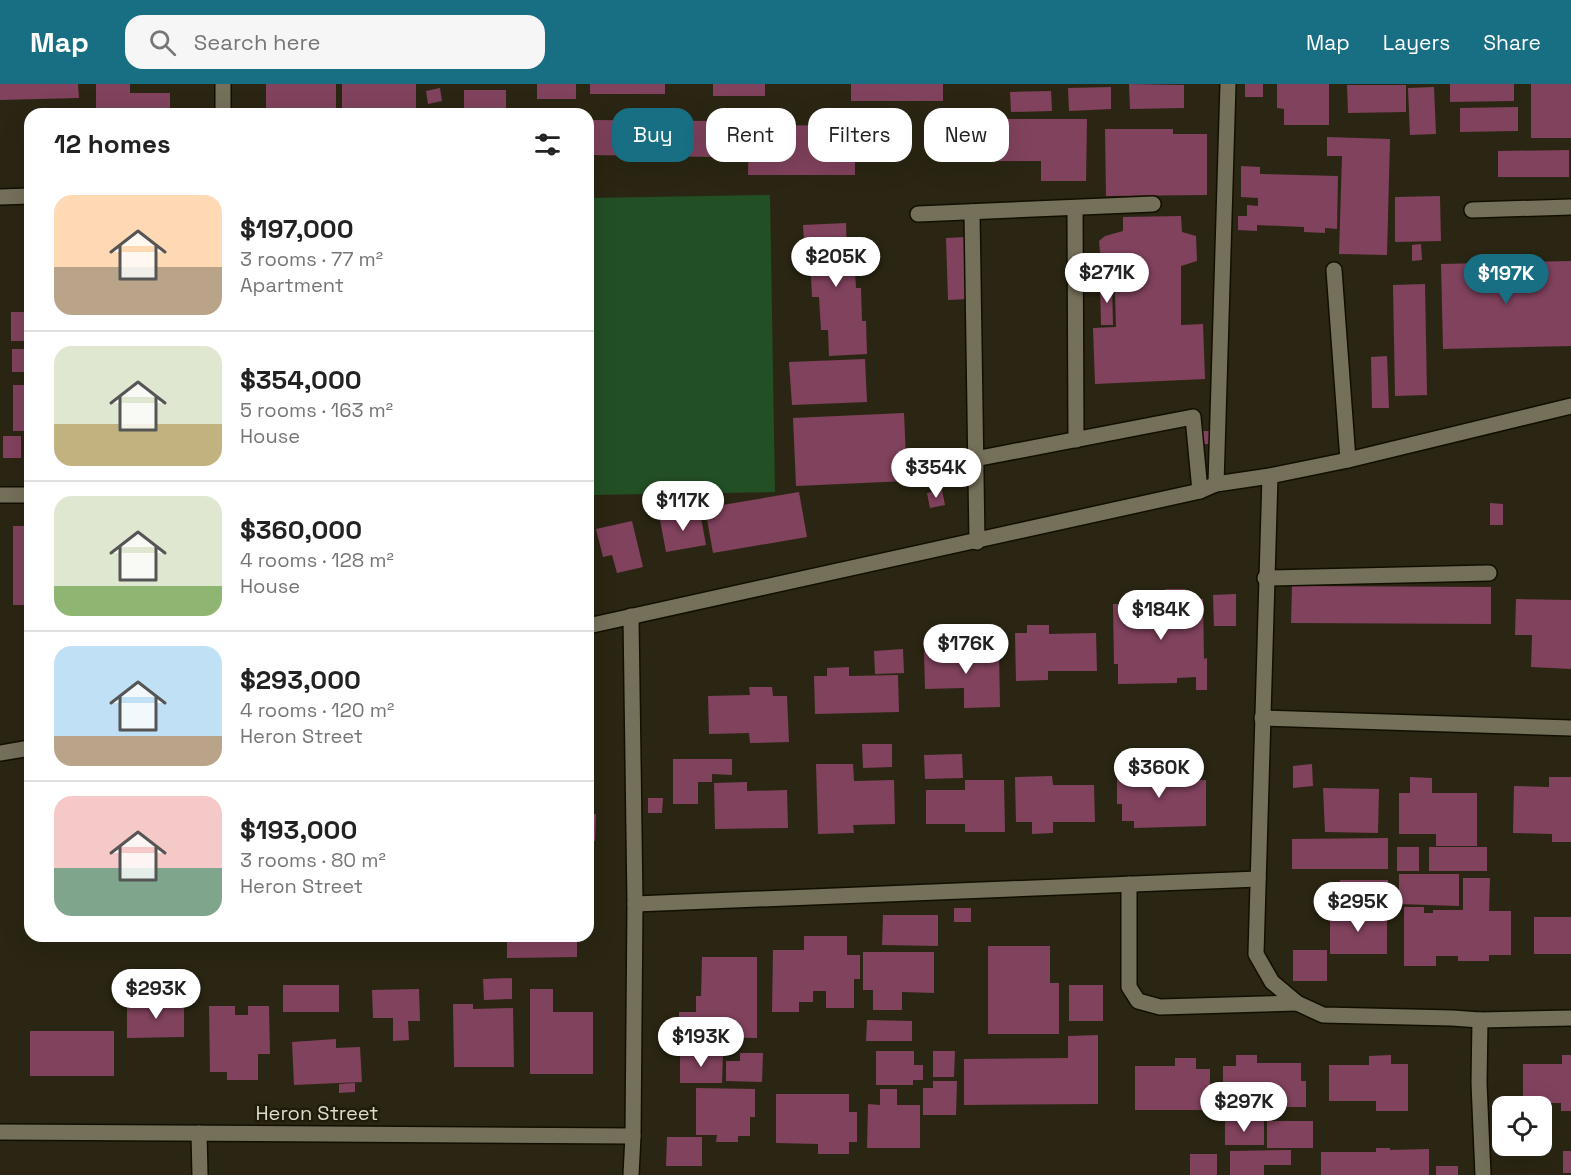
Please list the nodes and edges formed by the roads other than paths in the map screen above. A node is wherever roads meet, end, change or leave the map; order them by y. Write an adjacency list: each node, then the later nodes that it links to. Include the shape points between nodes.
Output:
1 (223, 84): 3 (street)
2 (1227, 84): 18 (street)
3 (223, 108)
4 (24, 196): 5 (street)
5 (0, 197)
6 (1153, 204): 8 (street)
7 (1571, 207): 9 (street)
8 (1075, 208): 10 (street); 14 (street)
9 (1472, 210)
10 (972, 212): 11 (street); 15 (street)
11 (918, 214)
12 (1334, 270): 16 (street)
13 (1571, 406): 16 (street)
14 (1077, 440): 15 (street); 19 (street, via 1193,417)
15 (975, 459): 22 (street)
16 (1348, 460): 17 (street)
17 (1270, 476): 18 (street); 24 (street)
18 (1216, 484): 19 (street)
19 (1200, 491): 22 (street)
20 (0, 495): 21 (street)
21 (24, 495)
22 (977, 542): 25 (street)
23 (1490, 573): 24 (street)
24 (1265, 578): 27 (street)
25 (631, 616): 26 (street); 33 (street)
26 (594, 625)
27 (1262, 718): 28 (street); 31 (street)
28 (1571, 728)
29 (24, 749): 30 (street)
30 (0, 753)
31 (1258, 879): 32 (street); 34 (street, via 1256,954 1272,982)
32 (1129, 884): 33 (street); 34 (street, via 1129,987 1138,1001 1160,1007)
33 (634, 904): 39 (street)
34 (1297, 1003): 36 (street, via 1323,1015)
35 (1571, 1018): 36 (street)
36 (1480, 1020): 42 (street)
37 (0, 1132): 38 (street, Heron Street)
38 (198, 1133): 39 (street, Heron Street); 40 (street)
39 (633, 1137): 41 (street)
40 (200, 1175)
41 (631, 1175)
42 (1483, 1175)

